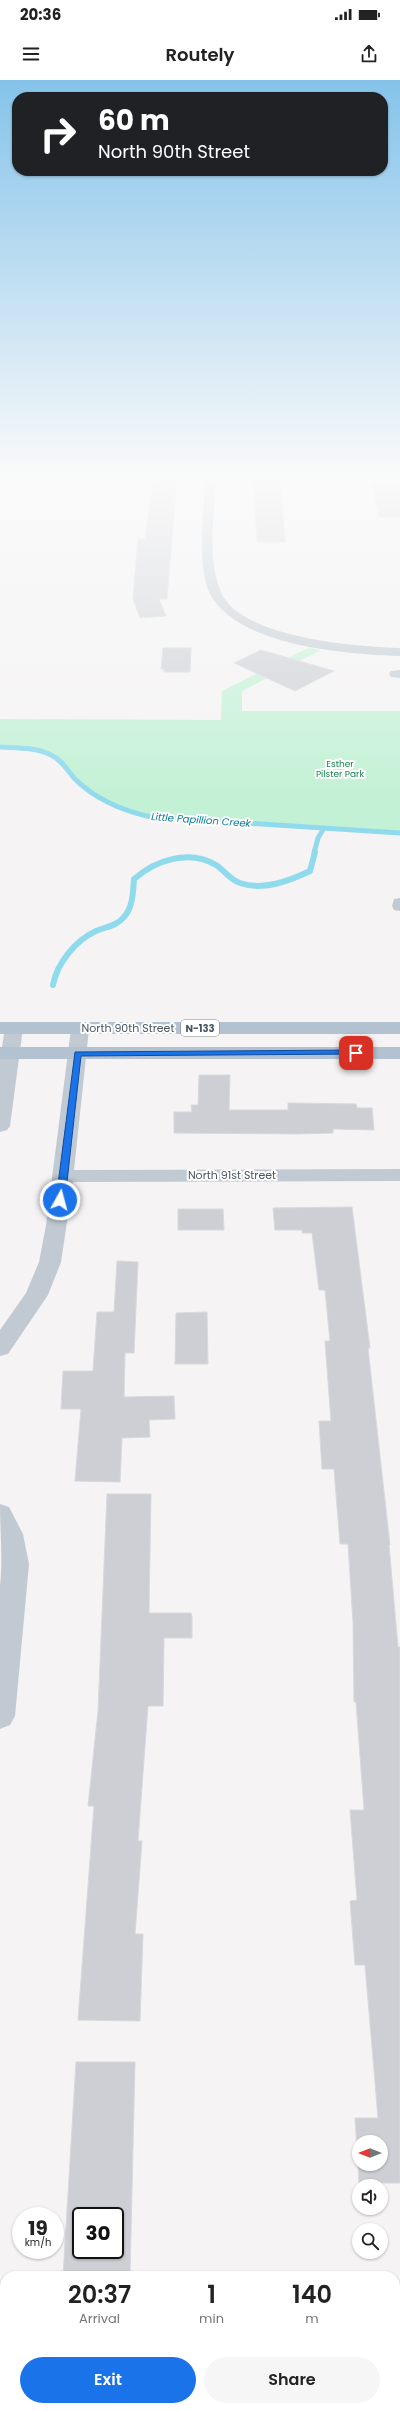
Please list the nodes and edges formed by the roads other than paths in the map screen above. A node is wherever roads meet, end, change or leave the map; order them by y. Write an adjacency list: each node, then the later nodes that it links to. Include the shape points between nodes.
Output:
1 (213, 583): 2 (street, via 222,604 232,614 269,632 341,648)
2 (400, 652)
3 (400, 903): 4 (street)
4 (400, 906)
5 (7, 1028): 6 (main road, North 90th Street / N-133); 9 (street)
6 (80, 1028): 7 (main road, North 90th Street / N-133); 10 (street)
7 (400, 1028)
8 (400, 1053): 10 (main road)
9 (6, 1054): 10 (main road); 11 (street)
10 (77, 1054): 13 (street)
11 (0, 1126)
12 (400, 1175): 13 (street, North 91st Street)
13 (63, 1176): 14 (street, via 50,1262 37,1295)
14 (0, 1348)
15 (0, 1514): 16 (street, via 10,1534 16,1564)
16 (0, 1716)

